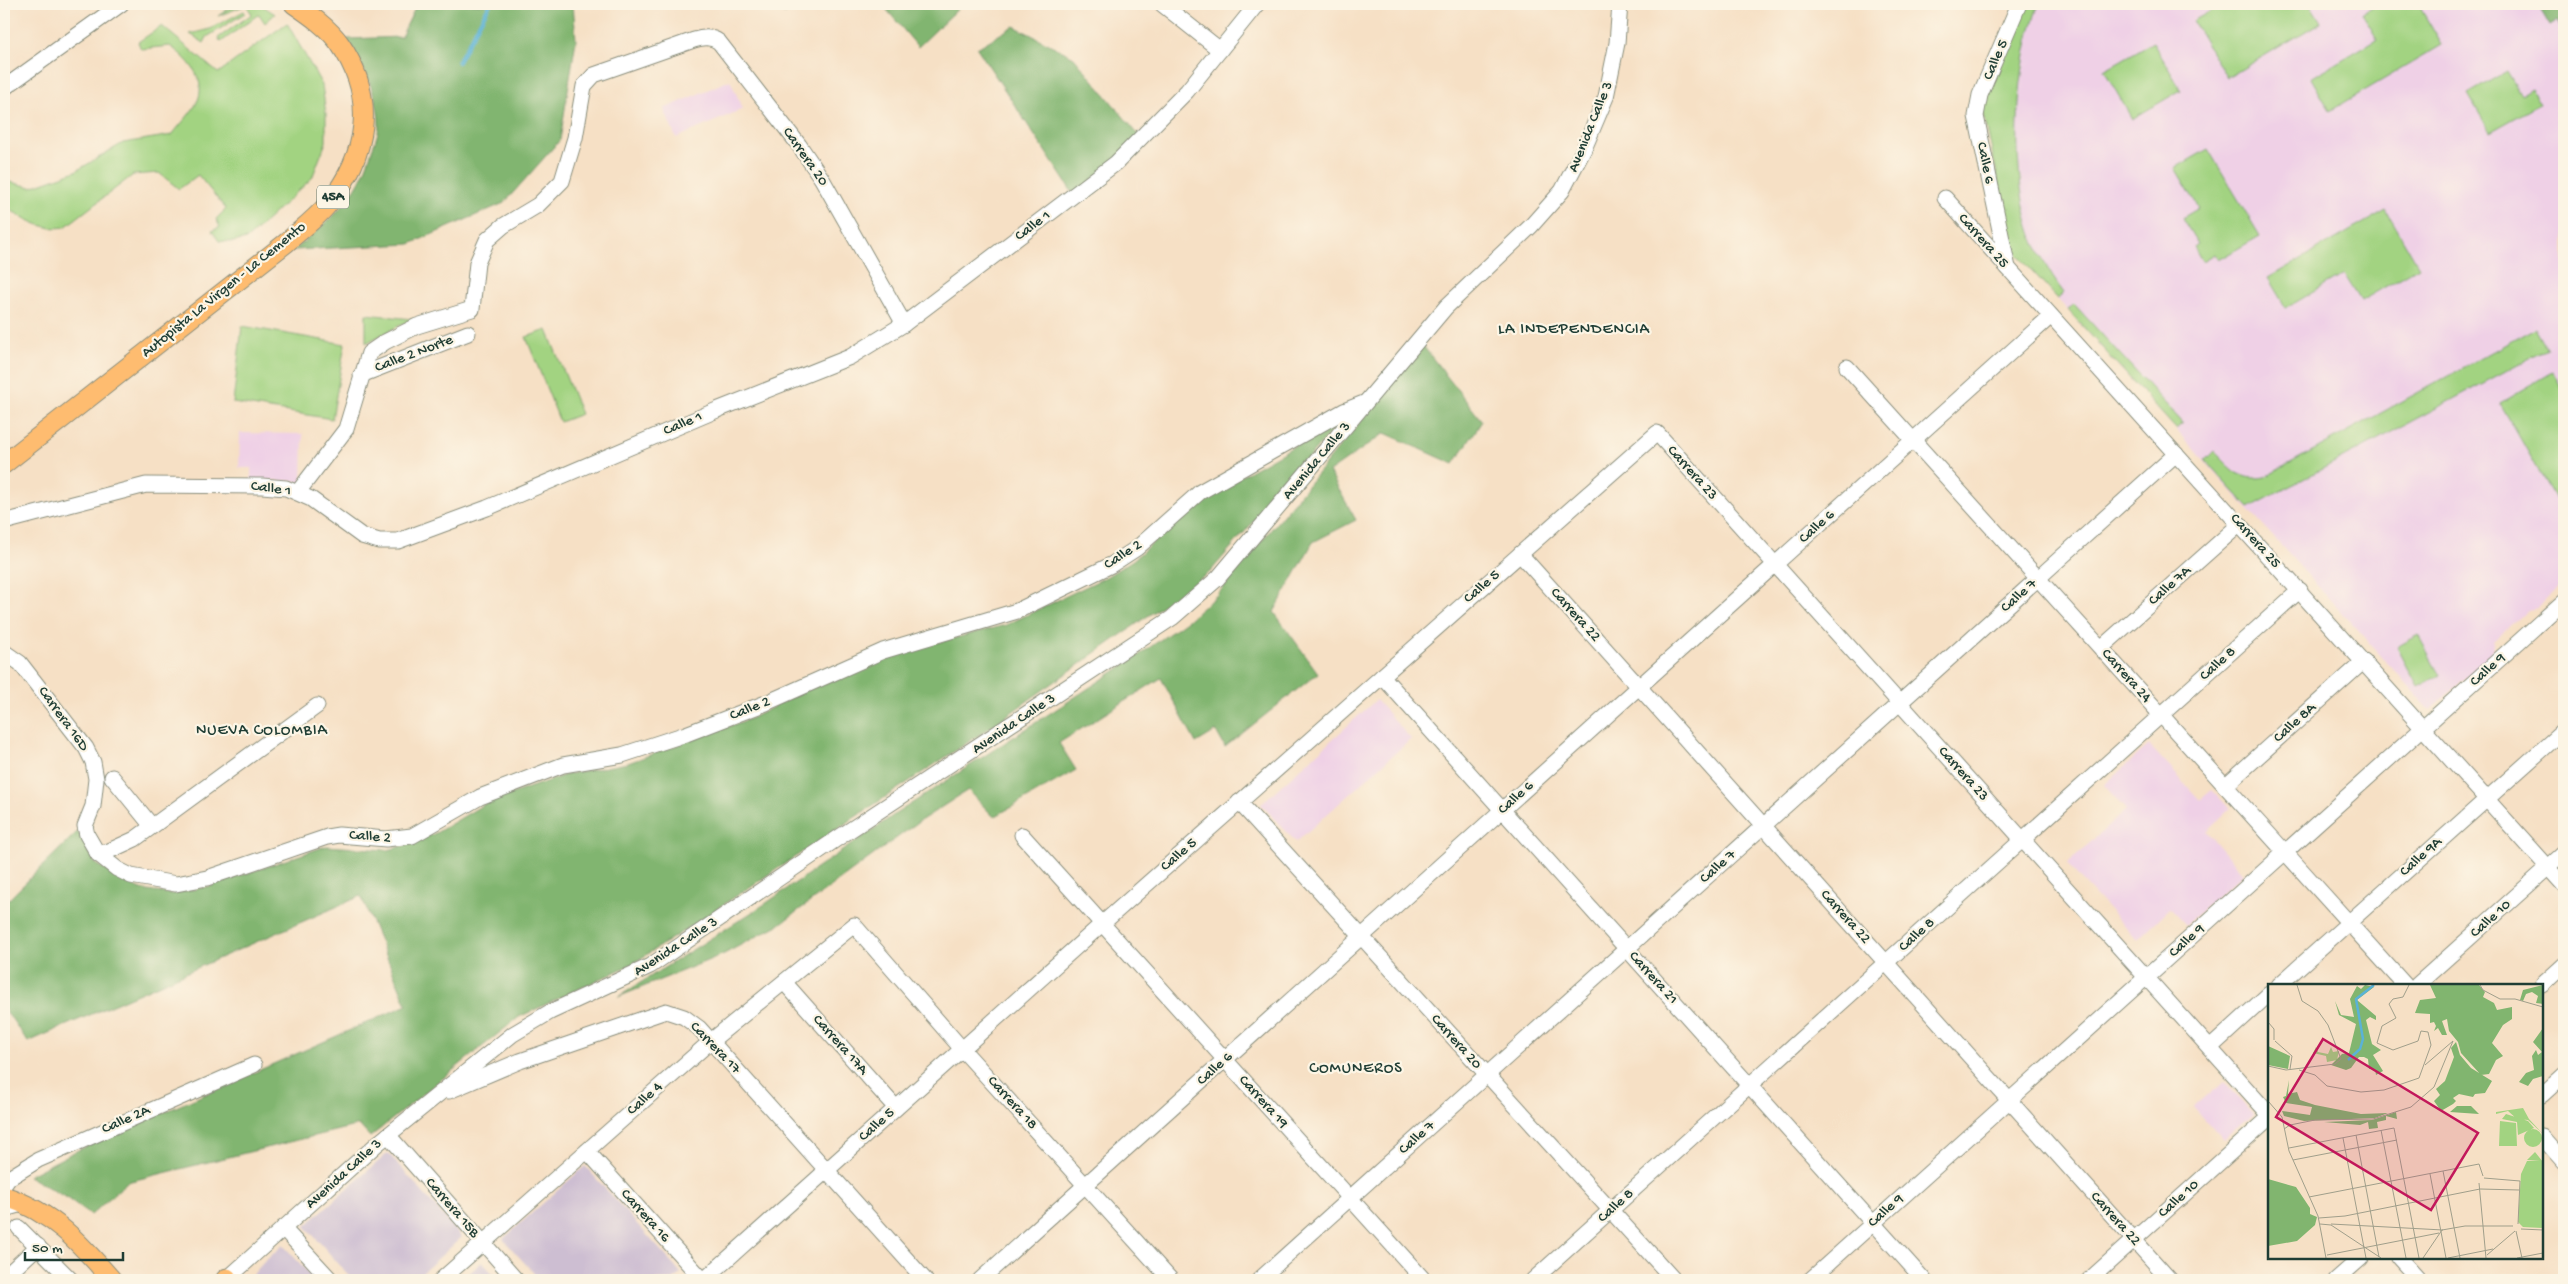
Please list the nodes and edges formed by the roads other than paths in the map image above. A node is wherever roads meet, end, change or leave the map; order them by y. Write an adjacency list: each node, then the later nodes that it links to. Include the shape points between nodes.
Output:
1 (122, 4): 8 (street)
2 (294, 4): 21 (main road, Autopista La Virgen - La Cemento / 45A, via 339,42 355,71 364,100 364,126 358,153 344,181 326,206 286,243)
3 (1162, 4): 7 (street)
4 (1257, 4): 7 (street, Calle 1)
5 (1620, 4): 17 (street, Avenida Calle 3, via 1617,44 1606,97 1572,176 1531,226 1446,307)
6 (2019, 4): 9 (street, Calle 5, via 1980,95)
7 (1220, 50): 13 (street, Calle 1, via 1187,91 1116,163)
8 (4, 88)
9 (1976, 116): 11 (street, Calle 6)
10 (1945, 198): 11 (street, Carrera 25)
11 (2008, 269): 12 (street, Carrera 25)
12 (2051, 316): 19 (street, Calle 6); 20 (street, Carrera 25)
13 (904, 324): 16 (street, Carrera 20, via 799,144 719,42 715,38 703,37 594,75 584,86 575,138 562,181 538,205 486,240 477,263 472,309 417,326 385,342 369,353); 22 (street, Calle 1, via 850,357 487,508 398,541 379,541 362,536)
14 (468, 334): 16 (street, Calle 2 Norte)
15 (1847, 367): 19 (street, Carrera 24)
16 (361, 374): 22 (street, via 346,429)
17 (1365, 403): 51 (street, Calle 2, via 1344,411 1213,484 1126,556 1017,611 883,652 766,704 686,734 622,755 563,765 480,797 412,836 386,839 327,836 207,878 176,884 131,876); 77 (street, Avenida Calle 3, via 1218,578 1184,610 650,966 550,1012 513,1034)
18 (1656, 434): 25 (street, Calle 5); 26 (street, Carrera 23)
19 (1913, 441): 26 (street, Calle 6); 27 (street, Carrera 24)
20 (2176, 454): 24 (street, Carrera 25); 27 (street, Calle 7)
21 (4, 464)
22 (298, 492): 23 (street, Calle 1, via 262,486 146,485)
23 (4, 522)
24 (2240, 524): 28 (street, Carrera 25); 30 (street, Calle 7A)
25 (1520, 554): 33 (street, Calle 5); 34 (street, Carrera 22)
26 (1775, 565): 34 (street, Calle 6); 35 (street, Carrera 23)
27 (2038, 579): 30 (street, Carrera 24); 35 (street, Calle 7)
28 (2300, 590): 32 (street, Carrera 25); 37 (street, Calle 8)
29 (2562, 606): 38 (street, Calle 9)
30 (2101, 648): 37 (street, Carrera 24)
31 (4, 652): 51 (street, Carrera 16D, via 20,663 75,731 93,762 95,792 85,826)
32 (2364, 661): 38 (street, Carrera 25); 41 (street, Calle 8A)
33 (1382, 676): 43 (street, Calle 5); 44 (street, Carrera 21)
34 (1639, 687): 44 (street, Calle 6); 46 (street, Carrera 22)
35 (1900, 704): 46 (street, Calle 7); 48 (street, Carrera 23)
36 (317, 706): 45 (street)
37 (2161, 715): 41 (street, Carrera 24); 48 (street, Calle 8)
38 (2424, 728): 42 (street, Carrera 25); 49 (street, Calle 9)
39 (2564, 730): 42 (street, Calle 9A)
40 (112, 778): 45 (street)
41 (2225, 786): 49 (street, Carrera 24)
42 (2488, 798): 52 (street, Carrera 25); 55 (street, Calle 9A)
43 (1239, 802): 54 (street, Calle 5); 57 (street, Carrera 20)
44 (1502, 810): 57 (street, Calle 6); 58 (street, Carrera 21)
45 (151, 825): 51 (street, via 135,839)
46 (1763, 826): 58 (street, Calle 7); 59 (street, Carrera 22)
47 (1022, 835): 54 (street, Carrera 19)
48 (2022, 840): 59 (street, Calle 8); 61 (street, Carrera 23)
49 (2285, 853): 55 (street, Carrera 24); 61 (street, Calle 9)
50 (2564, 853): 52 (street, Calle 10)
51 (98, 854)
52 (2549, 867): 53 (street, Carrera 25); 65 (street, Calle 10)
53 (2564, 885)
54 (1103, 923): 69 (street, Calle 5); 71 (street, Carrera 19)
55 (2348, 923): 63 (street, Calle 9A); 64 (street, Carrera 24)
56 (854, 925): 62 (street, Calle 4); 69 (street, Carrera 18)
57 (1361, 937): 71 (street, Calle 6); 73 (street, Carrera 20)
58 (1627, 949): 73 (street, Calle 7); 75 (street, Carrera 21)
59 (1886, 963): 75 (street, Calle 8); 78 (street, Carrera 22)
60 (2564, 965): 66 (street)
61 (2146, 978): 70 (street, Carrera 23); 78 (street, Calle 9)
62 (784, 982): 68 (street, Calle 4); 79 (street, Carrera 17A)
63 (2280, 984)
64 (2404, 984)
65 (2418, 984)
66 (2543, 984)
67 (2268, 995): 70 (street)
68 (711, 1041): 77 (street, Carrera 17, via 684,1016 666,1010 520,1061); 84 (street, Calle 4); 86 (street, Carrera 17)
69 (962, 1048): 79 (street, Calle 5); 88 (street, Carrera 18)
70 (2210, 1048): 80 (street, Carrera 23)
71 (1225, 1059): 88 (street, Calle 6); 90 (street, Carrera 19)
72 (254, 1064): 87 (street, Calle 2A, via 38,1160 9,1178)
73 (1487, 1075): 90 (street, Calle 7); 92 (street, Carrera 20)
74 (2564, 1075): 76 (street)
75 (1750, 1086): 92 (street, Calle 8); 93 (street, Carrera 21)
76 (2543, 1094)
77 (432, 1099): 82 (street, Avenida Calle 3)
78 (2009, 1101): 93 (street, Calle 9); 96 (street, Carrera 22)
79 (896, 1108): 86 (street, Calle 5)
80 (2268, 1113)
81 (2268, 1119): 96 (street, Calle 10)
82 (388, 1135): 95 (street, Avenida Calle 3); 97 (street, Carrera 15B)
83 (2543, 1138): 85 (street)
84 (587, 1151): 97 (street, Calle 4); 108 (street, Carrera 16)
85 (2564, 1162)
86 (826, 1170): 108 (street, Calle 5); 109 (street, Carrera 17)
87 (4, 1185)
88 (1086, 1185): 110 (street, Calle 6); 111 (street, Carrera 18)
89 (4, 1196): 91 (main road)
90 (1350, 1198): 112 (street, Calle 7); 113 (street, Carrera 19)
91 (13, 1206): 103 (main road, via 54,1222 76,1239)
92 (1611, 1210): 114 (street, Calle 8); 115 (street, Carrera 20)
93 (1873, 1223): 116 (street, Calle 9); 117 (street, Carrera 21)
94 (19, 1228): 98 (street)
95 (284, 1228): 104 (street, Avenida Calle 3); 105 (street)
96 (2134, 1240): 118 (street, Calle 10); 119 (street, Carrera 22)
97 (483, 1243): 106 (street, Calle 4); 107 (street, Carrera 15B)
98 (38, 1246): 101 (street); 102 (street)
99 (2360, 1259): 120 (street)
100 (2400, 1259): 121 (street)
101 (4, 1278)
102 (72, 1280)
103 (112, 1280)
104 (226, 1280)
105 (331, 1280)
106 (441, 1280)
107 (516, 1280)
108 (704, 1280)
109 (925, 1280)
110 (980, 1280)
111 (1171, 1280)
112 (1259, 1280)
113 (1424, 1280)
114 (1533, 1280)
115 (1674, 1280)
116 (1810, 1280)
117 (1924, 1280)
118 (2089, 1280)
119 (2170, 1280)
120 (2336, 1280)
121 (2419, 1280)

